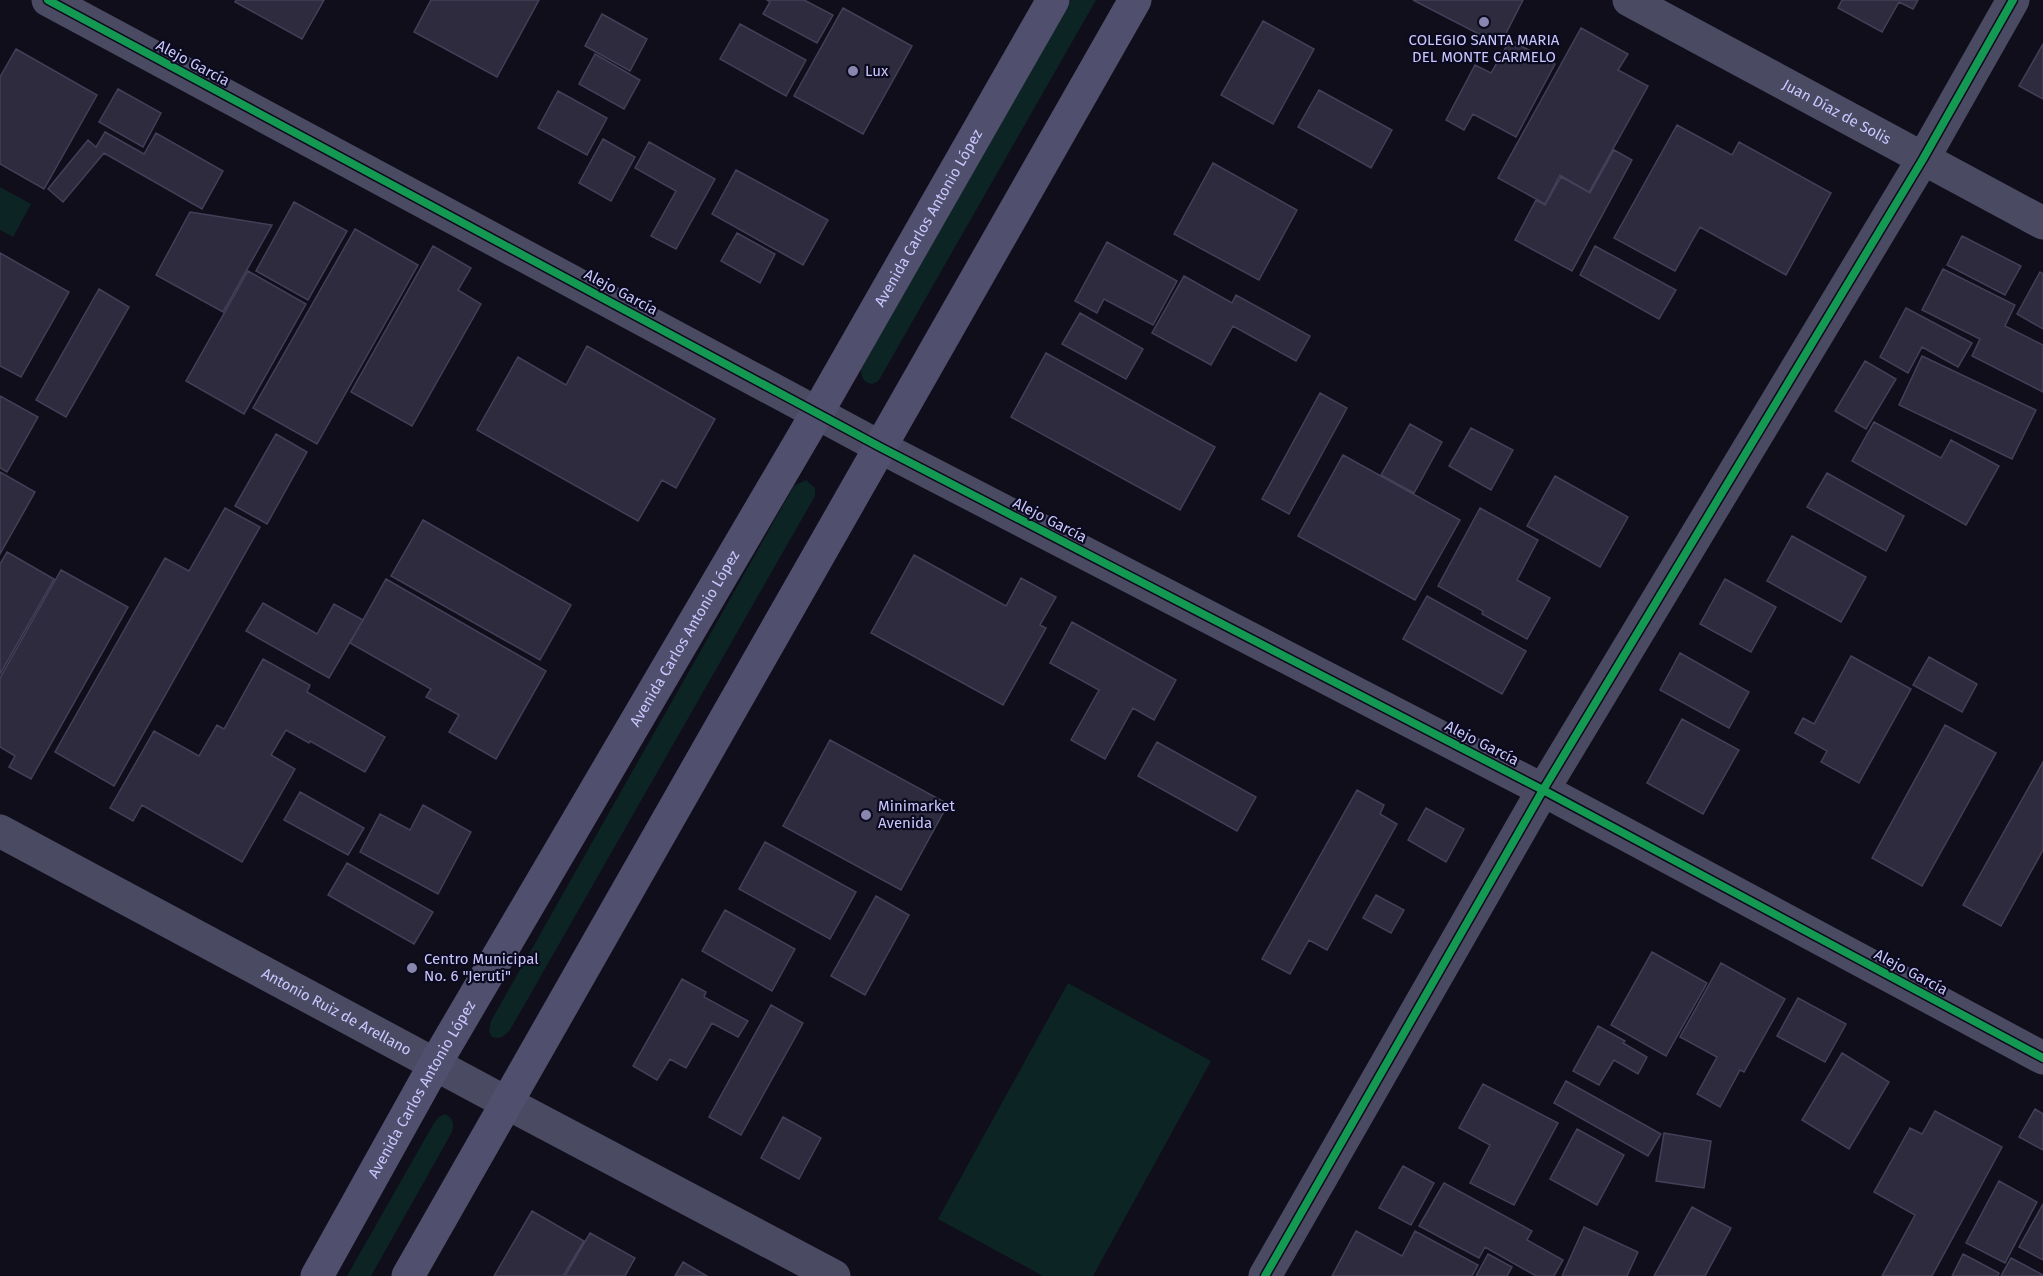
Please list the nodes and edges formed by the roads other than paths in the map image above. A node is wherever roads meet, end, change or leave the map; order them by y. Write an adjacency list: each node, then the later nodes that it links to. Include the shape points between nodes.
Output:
1 (48, 0): 8 (street, Alejo García)
2 (1053, 0): 8 (main road, Avenida Carlos Antonio López)
3 (1135, 0): 9 (main road)
4 (1629, 0): 6 (street, Juan Díaz de Solis)
5 (2013, 0): 6 (street)
6 (1923, 159): 7 (street, Juan Díaz de Solis); 10 (street)
7 (2043, 223)
8 (818, 413): 9 (street, Alejo García); 13 (main road, Avenida Carlos Antonio López)
9 (880, 447): 10 (street, Alejo García); 14 (main road)
10 (1543, 790): 12 (street, Alejo García); 18 (street)
11 (0, 831): 13 (street, Antonio Ruiz de Arellano)
12 (2043, 1058)
13 (435, 1064): 14 (street, Antonio Ruiz de Arellano); 15 (main road, Avenida Carlos Antonio López)
14 (507, 1103): 16 (main road); 17 (street, Antonio Ruiz de Arellano)
15 (317, 1276)
16 (408, 1276)
17 (834, 1276)
18 (1265, 1276)

